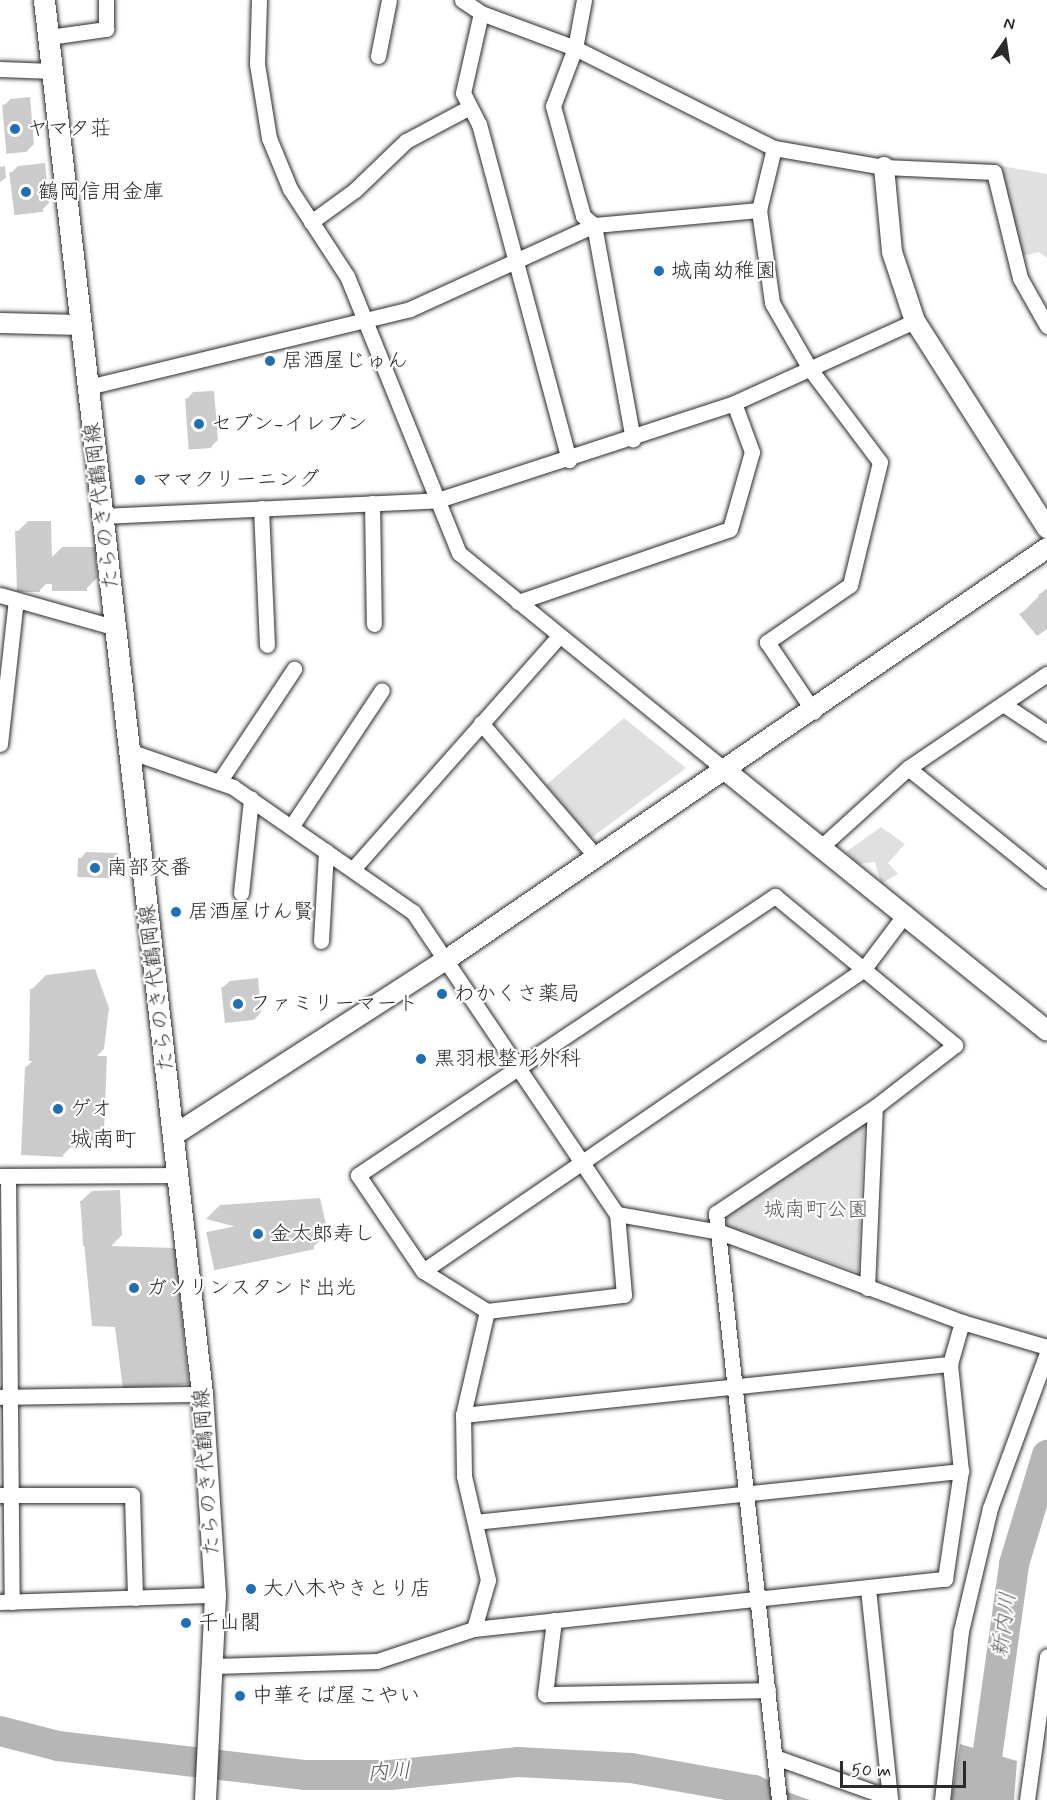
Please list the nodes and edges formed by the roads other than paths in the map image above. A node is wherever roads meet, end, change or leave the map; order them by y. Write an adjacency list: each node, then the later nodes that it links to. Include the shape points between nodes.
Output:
1 (44, 0): 8 (main road, たらのき代鶴岡線)
2 (106, 0): 8 (street, via 106,29)
3 (259, 0): 17 (street, via 257,64 269,138)
4 (389, 0): 10 (street)
5 (462, 0): 7 (street)
6 (584, 0): 9 (street)
7 (481, 13): 9 (street); 13 (street, via 463,93)
8 (49, 37): 12 (main road, たらのき代鶴岡線)
9 (575, 48): 14 (street); 18 (street, via 553,106 583,216)
10 (378, 56)
11 (0, 69): 12 (street)
12 (52, 70): 23 (main road, たらのき代鶴岡線)
13 (470, 107): 17 (street, via 406,141 355,190); 19 (street, via 479,124)
14 (774, 148): 15 (street); 16 (street)
15 (884, 167): 21 (street, via 892,252); 24 (street, via 994,172 1020,278)
16 (759, 210): 18 (street); 25 (street, via 772,303)
17 (311, 222): 20 (street, via 347,276)
18 (594, 225): 19 (street); 28 (street)
19 (516, 257): 20 (street, via 410,309); 29 (street)
20 (363, 318): 26 (street); 30 (street)
21 (915, 321): 25 (street); 34 (street)
22 (0, 323): 23 (street)
23 (81, 325): 26 (main road, たらのき代鶴岡線)
24 (1047, 326)
25 (810, 369): 27 (street); 47 (street, via 880,462 850,585 767,642)
26 (88, 387): 33 (main road, たらのき代鶴岡線)
27 (734, 403): 28 (street); 38 (street, via 752,452 730,529)
28 (633, 439): 29 (street)
29 (568, 460): 30 (street)
30 (438, 500): 31 (street); 38 (street, via 459,553)
31 (372, 503): 32 (street); 39 (street)
32 (261, 508): 33 (street); 42 (street)
33 (104, 516): 40 (main road, たらのき代鶴岡線)
34 (1047, 528)
35 (1047, 548): 47 (street)
36 (0, 595): 37 (street)
37 (16, 600): 40 (street); 50 (street)
38 (518, 602): 41 (street)
39 (374, 624)
40 (117, 628): 51 (main road, たらのき代鶴岡線)
41 (559, 636): 48 (street); 53 (street)
42 (267, 645)
43 (294, 669): 54 (street)
44 (1047, 674): 46 (street)
45 (381, 690): 56 (street)
46 (1003, 704): 49 (street); 52 (street)
47 (814, 712): 53 (street)
48 (480, 723): 59 (street); 60 (street)
49 (1047, 733)
50 (0, 744)
51 (129, 751): 54 (street); 70 (main road, たらのき代鶴岡線)
52 (908, 768): 57 (street); 61 (street)
53 (725, 770): 57 (street); 59 (street)
54 (219, 782): 55 (street)
55 (251, 799): 56 (street); 62 (street)
56 (291, 827): 58 (street)
57 (822, 846): 63 (street)
58 (326, 851): 60 (street); 64 (street)
59 (597, 858): 65 (street)
60 (353, 869): 65 (street, via 413,912)
61 (1047, 880)
62 (241, 893)
63 (906, 913): 66 (street); 67 (street)
64 (321, 941)
65 (446, 960): 68 (street); 70 (street)
66 (863, 970): 68 (street, via 775,896); 69 (street, via 955,1045); 71 (street)
67 (1047, 1031)
68 (519, 1067): 71 (street); 76 (street, via 358,1174)
69 (875, 1107): 75 (street, via 716,1213); 77 (street)
70 (174, 1135): 72 (main road, たらのき代鶴岡線)
71 (585, 1162): 74 (street); 76 (street)
72 (177, 1175): 73 (street); 84 (main road, たらのき代鶴岡線)
73 (4, 1176): 85 (street)
74 (617, 1214): 75 (street); 78 (street, via 624,1295)
75 (720, 1232): 77 (street); 83 (street)
76 (423, 1271): 78 (street)
77 (867, 1288): 79 (street)
78 (487, 1311): 86 (street)
79 (962, 1322): 80 (street); 82 (street)
80 (1047, 1347)
81 (1047, 1353): 104 (street, via 990,1508 961,1631)
82 (950, 1364): 83 (street); 87 (street)
83 (736, 1386): 86 (street); 88 (street)
84 (202, 1394): 85 (street); 92 (main road, たらのき代鶴岡線)
85 (5, 1397): 89 (street)
86 (463, 1415): 90 (street, via 464,1476)
87 (961, 1471): 88 (street); 91 (street, via 945,1579)
88 (747, 1494): 90 (street); 94 (street)
89 (6, 1495): 93 (street, via 132,1495); 95 (street)
90 (475, 1522): 97 (street, via 488,1580)
91 (868, 1588): 94 (street); 101 (street, via 890,1797)
92 (215, 1595): 93 (street); 99 (main road, たらのき代鶴岡線)
93 (135, 1598): 95 (street)
94 (758, 1600): 96 (street); 100 (street)
95 (6, 1602)
96 (554, 1620): 97 (street); 100 (street, via 545,1695)
97 (474, 1629): 99 (street, via 377,1661)
98 (1047, 1656): 105 (street)
99 (214, 1666): 102 (main road, たらのき代鶴岡線)
100 (768, 1690): 101 (street)
101 (775, 1757): 103 (street)
102 (207, 1790)
103 (778, 1793)
104 (942, 1800)
105 (1027, 1800)

